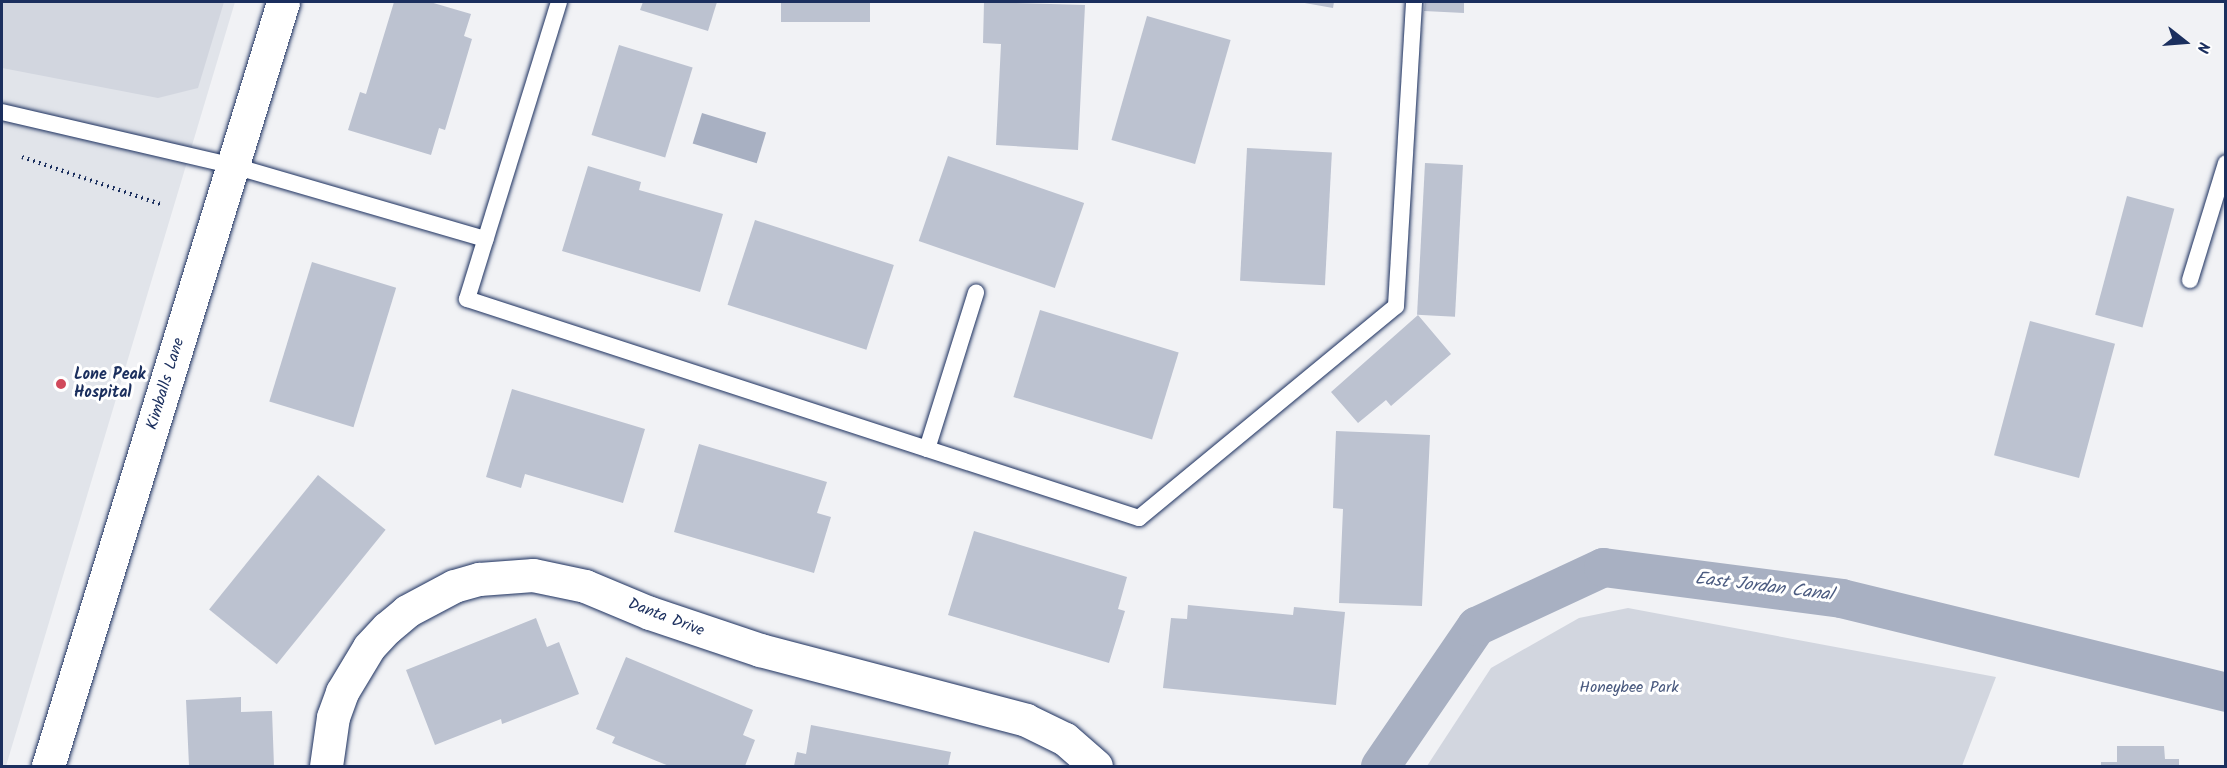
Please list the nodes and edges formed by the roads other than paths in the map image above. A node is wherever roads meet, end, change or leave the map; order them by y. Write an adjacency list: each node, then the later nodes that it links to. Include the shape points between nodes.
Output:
1 (283, 2): 6 (street, Kimballs Lane)
2 (559, 2): 7 (lane)
3 (1414, 2): 10 (lane, via 1396,306 1139,518)
4 (2, 112): 6 (lane)
5 (2226, 163): 8 (lane)
6 (234, 166): 7 (lane); 12 (street, Kimballs Lane)
7 (486, 239): 10 (lane, via 467,300)
8 (2190, 280)
9 (975, 292): 10 (lane)
10 (927, 449)
11 (1094, 765): 13 (street, Danta Drive, via 1065,739 1026,720 716,637 585,586 524,575 479,579 454,586 407,611 387,628 369,647 342,692 329,735)
12 (48, 766)
13 (326, 766)

